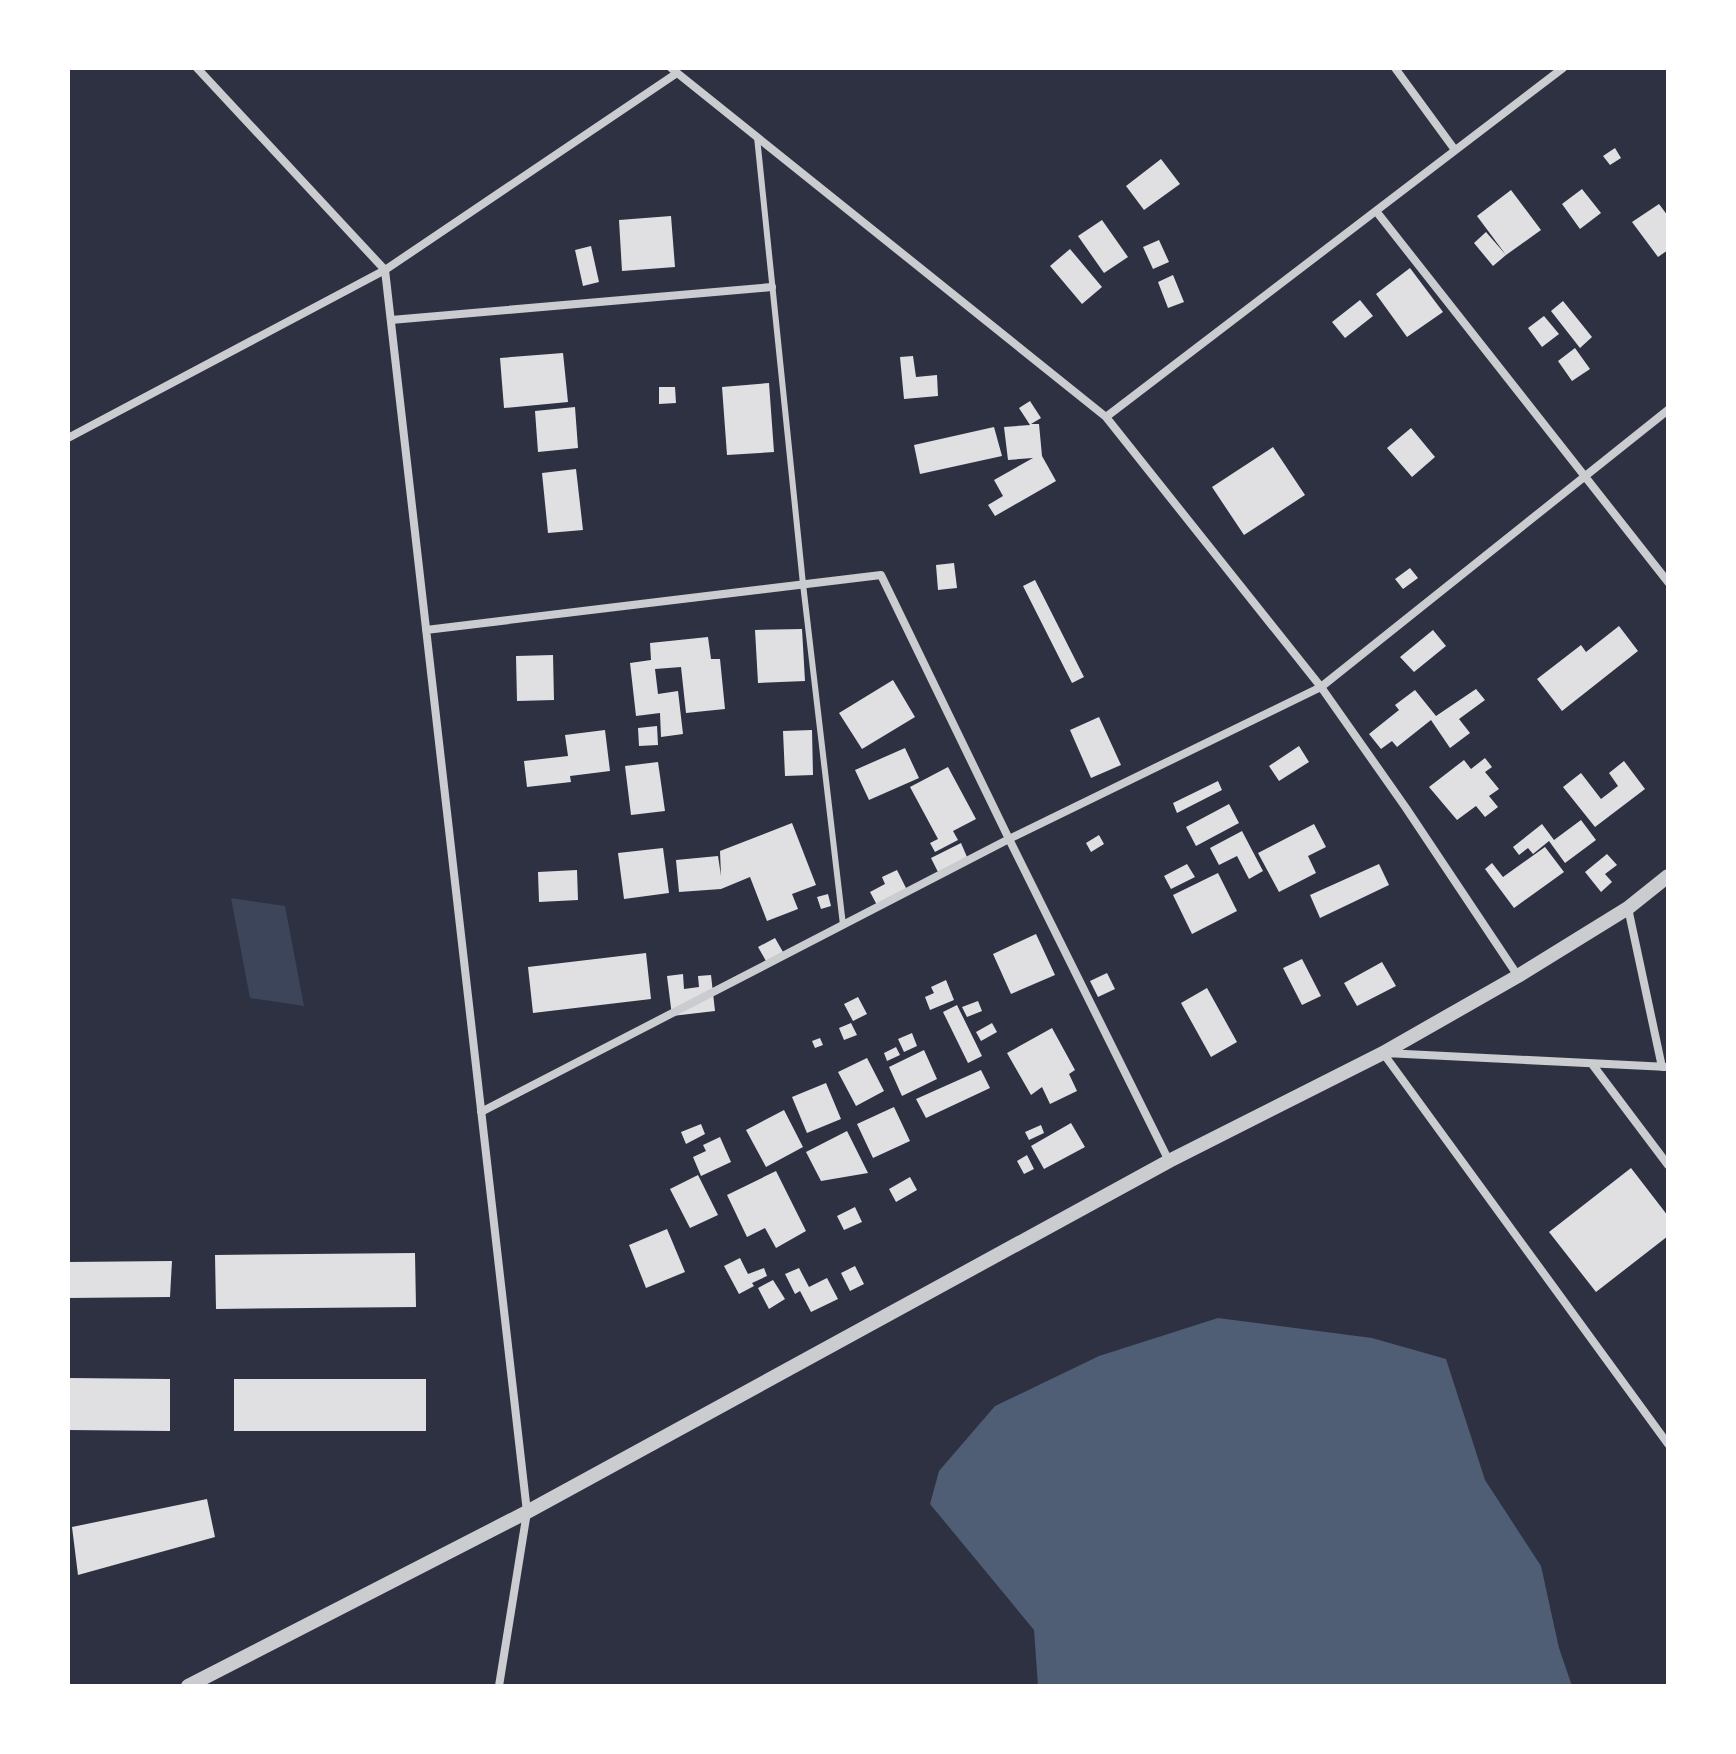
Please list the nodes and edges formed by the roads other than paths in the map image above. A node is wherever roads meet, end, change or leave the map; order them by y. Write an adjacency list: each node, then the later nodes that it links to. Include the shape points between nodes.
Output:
1 (197, 68): 8 (street)
2 (1395, 68): 6 (street)
3 (1563, 68): 6 (street)
4 (674, 70): 5 (street); 8 (street)
5 (757, 137): 9 (lane); 12 (street)
6 (1455, 150): 7 (street)
7 (1376, 211): 12 (street); 14 (street)
8 (385, 270): 10 (street); 13 (street)
9 (772, 287): 10 (street); 16 (lane)
10 (391, 320): 17 (street)
11 (1668, 410): 14 (street)
12 (1106, 417): 18 (street)
13 (68, 438)
14 (1585, 477): 15 (street); 18 (street)
15 (1668, 582)
16 (803, 584): 17 (street); 19 (street, via 881,575); 22 (lane)
17 (426, 630): 27 (street)
18 (1321, 687): 19 (street); 23 (street)
19 (1009, 839): 22 (street); 28 (street)
20 (1668, 876): 21 (street)
21 (1628, 908): 23 (street); 26 (street)
22 (843, 925): 27 (street)
23 (1518, 976): 24 (street)
24 (1383, 1053): 25 (street); 28 (street); 30 (street)
25 (1592, 1064): 26 (street); 29 (street)
26 (1665, 1067)
27 (481, 1112): 31 (street)
28 (1169, 1161): 31 (street)
29 (1668, 1165)
30 (1668, 1444)
31 (527, 1512): 32 (street); 33 (street)
32 (188, 1686)
33 (499, 1686)

